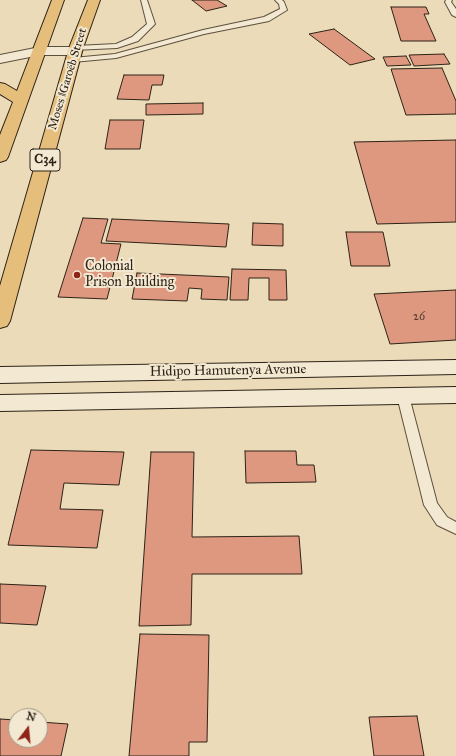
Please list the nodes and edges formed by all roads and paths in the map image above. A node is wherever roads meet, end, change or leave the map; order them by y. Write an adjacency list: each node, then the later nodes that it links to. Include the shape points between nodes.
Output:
1 (58, 0): 8 (main road)
2 (94, 0): 7 (main road, Moses ǁGaroëb Street / C34)
3 (144, 0): 7 (lane, via 151,24 135,39 117,46)
4 (278, 0): 7 (lane, via 284,10 266,19 203,32 116,56)
5 (449, 0): 6 (lane)
6 (456, 15)
7 (74, 55): 8 (street); 14 (main road, Moses ǁGaroëb Street / C34)
8 (38, 57): 9 (street); 10 (street); 12 (main road)
9 (0, 59)
10 (0, 70)
11 (0, 87): 12 (main road)
12 (20, 100): 13 (main road)
13 (0, 157)
14 (0, 321)
15 (456, 367): 16 (street, Hidipo Hamutenya Avenue)
16 (0, 375)
17 (456, 395): 18 (street, Hidipo Hamutenya Avenue)
18 (403, 396): 19 (street, Hidipo Hamutenya Avenue); 20 (lane, via 431,505 442,520)
19 (0, 403)
20 (456, 528)

